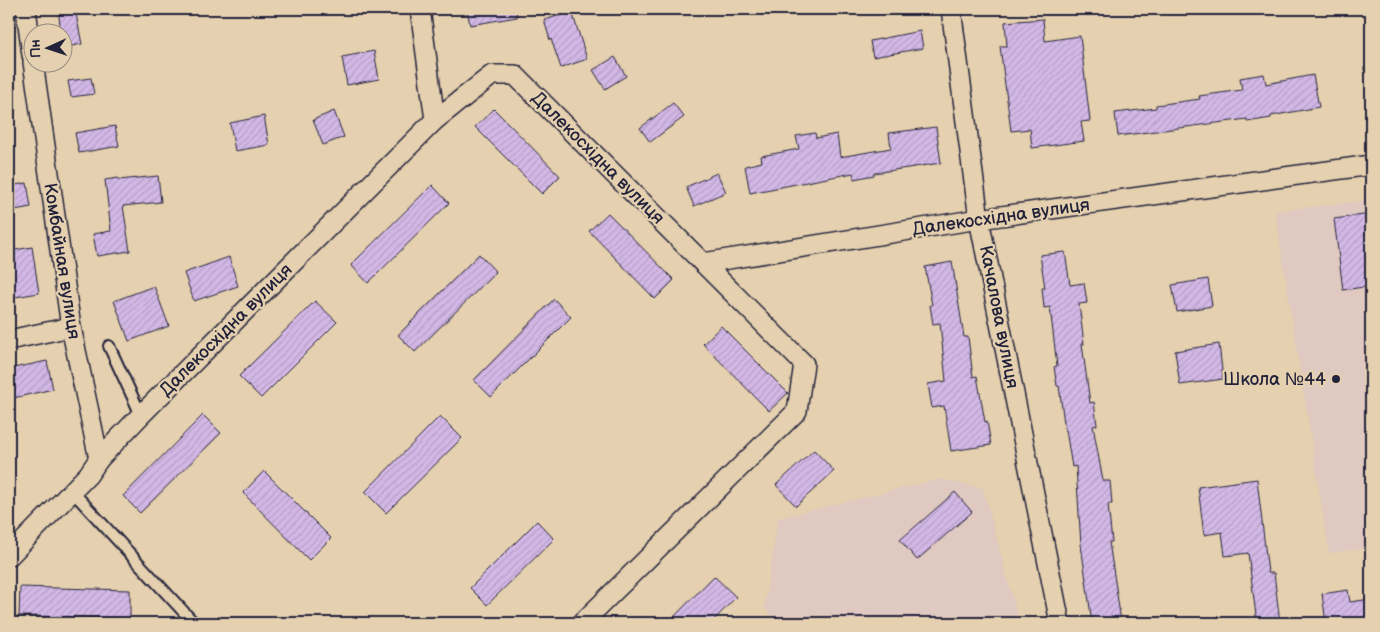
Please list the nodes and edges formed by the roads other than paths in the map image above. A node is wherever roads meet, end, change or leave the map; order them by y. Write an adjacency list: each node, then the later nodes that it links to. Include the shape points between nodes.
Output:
1 (26, 9): 4 (street)
2 (420, 9): 6 (street)
3 (951, 9): 8 (street, Качалова вулиця)
4 (28, 22)
5 (35, 72): 10 (street, Комбайная вулиця)
6 (435, 120): 9 (street, Далекосхідна вулиця, via 492,75 515,75); 13 (street, Далекосхідна вулиця)
7 (1371, 165): 8 (street, Далекосхідна вулиця)
8 (979, 220): 9 (street, Далекосхідна вулиця); 19 (street, Качалова вулиця)
9 (703, 263): 18 (street, via 804,364 797,411)
10 (71, 326): 11 (street); 14 (street, Комбайная вулиця)
11 (9, 340)
12 (109, 346): 13 (lane)
13 (141, 415): 14 (street, Далекосхідна вулиця)
14 (99, 459): 15 (street, Далекосхідна вулиця)
15 (72, 491): 16 (street, Далекосхідна вулиця); 17 (lane)
16 (9, 556)
17 (194, 623)
18 (582, 623)
19 (1060, 623)

